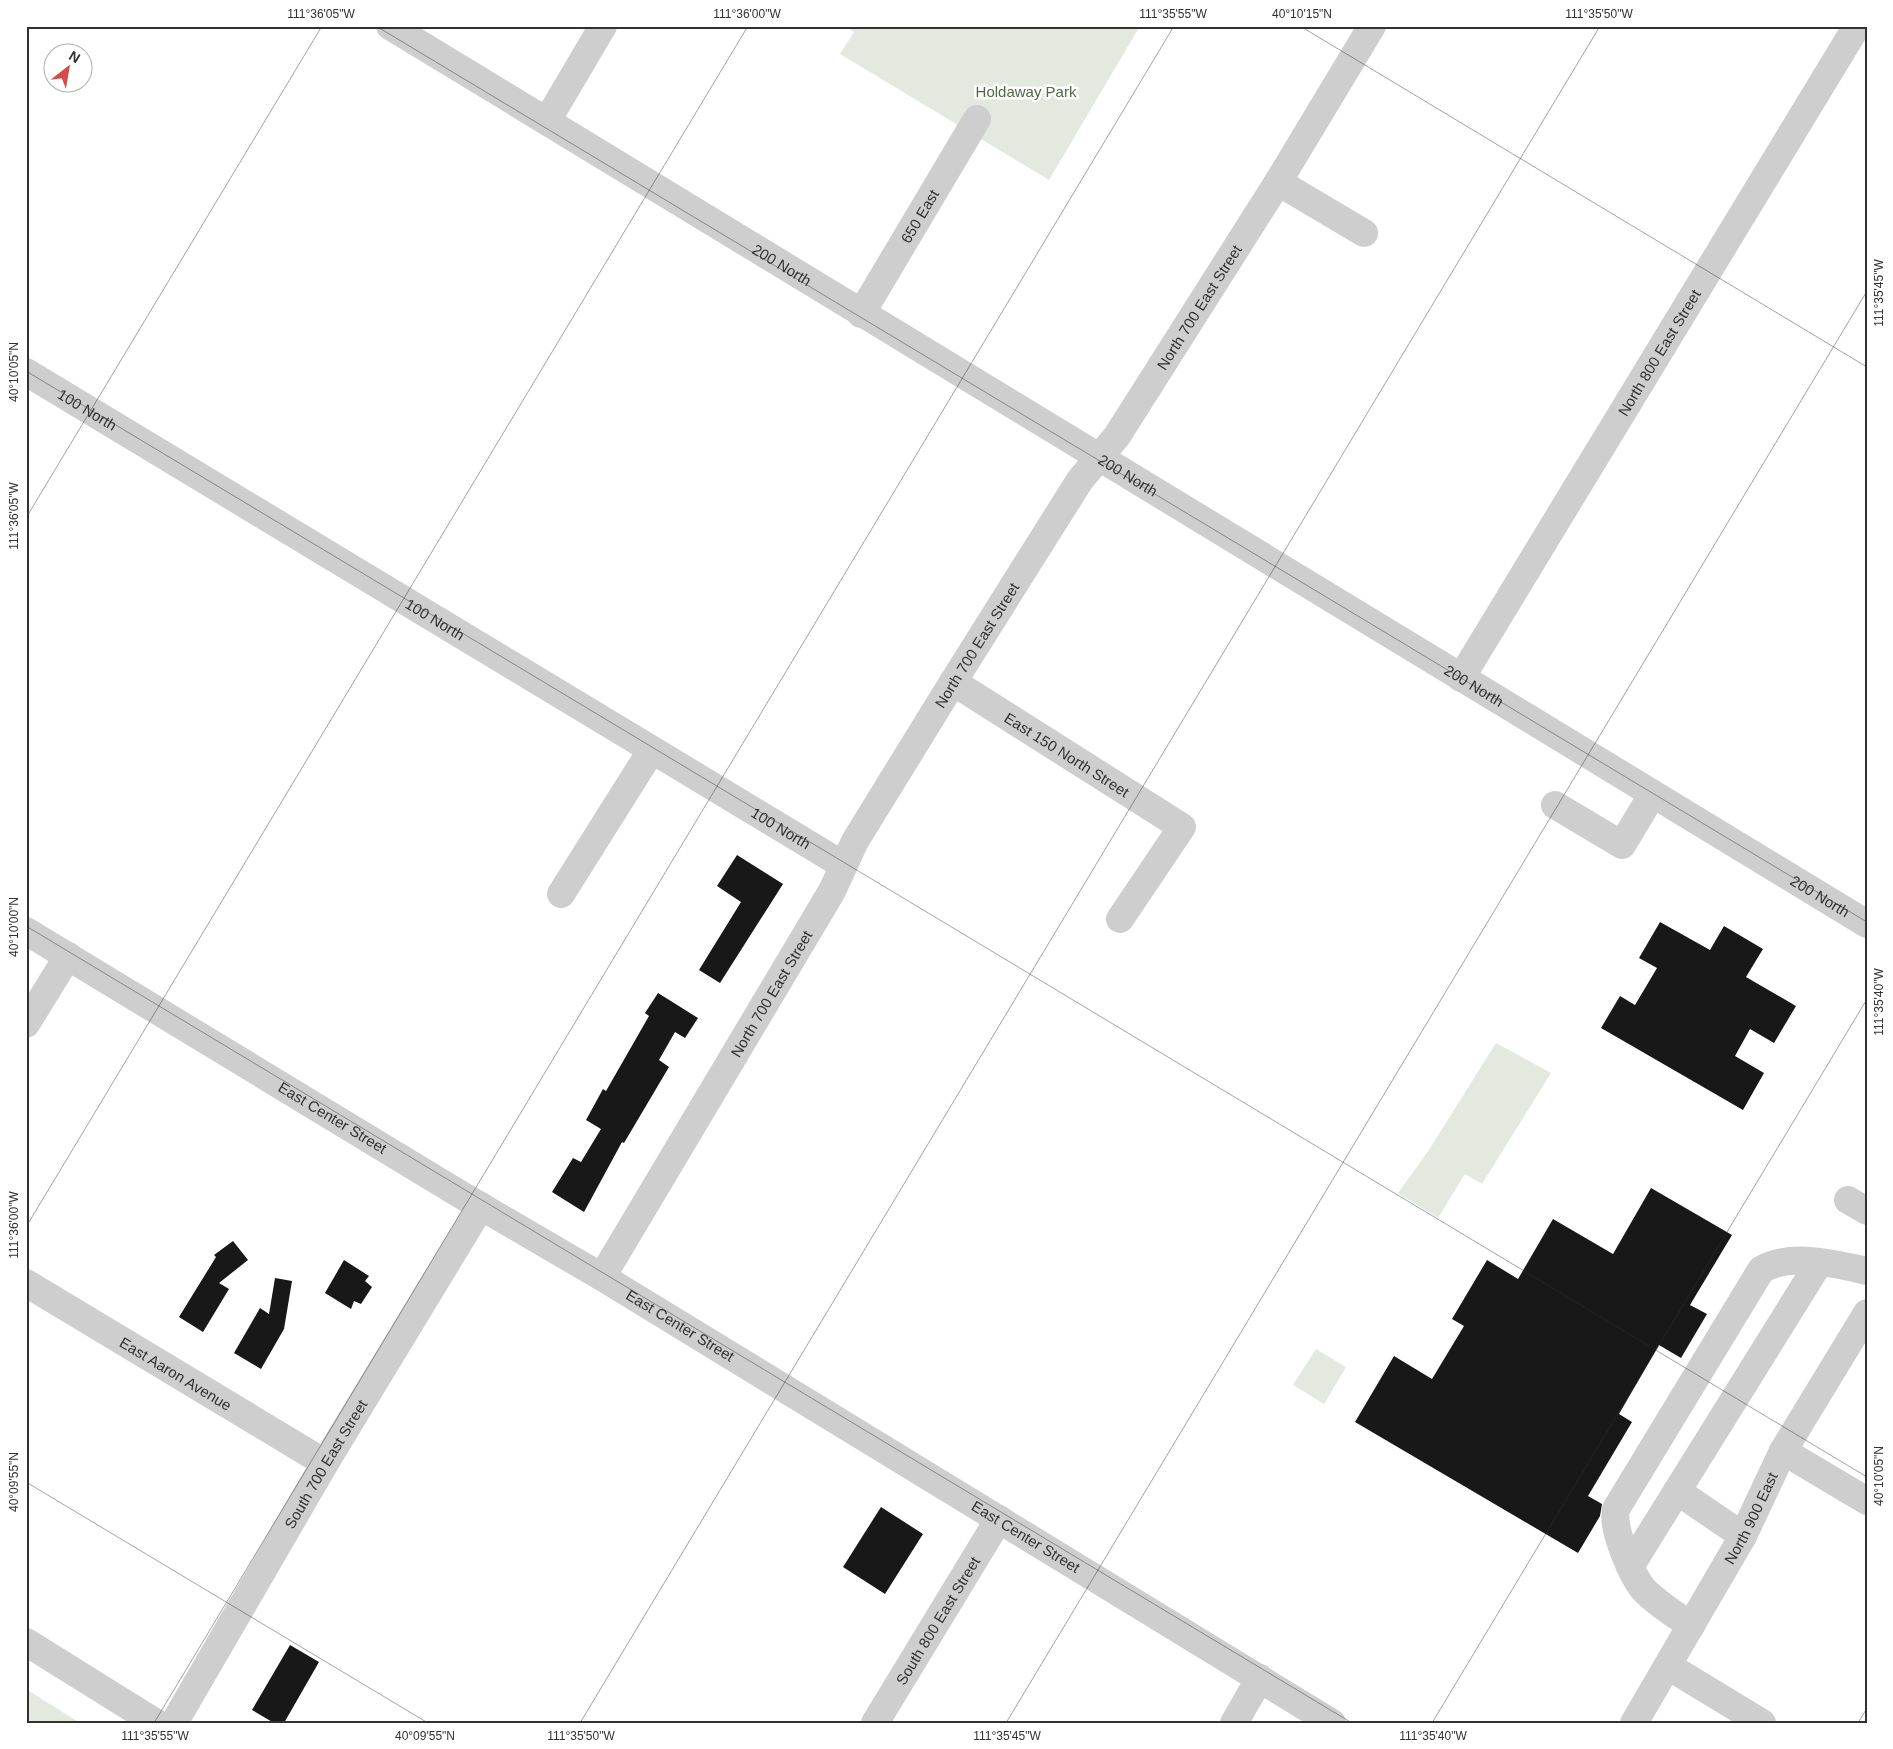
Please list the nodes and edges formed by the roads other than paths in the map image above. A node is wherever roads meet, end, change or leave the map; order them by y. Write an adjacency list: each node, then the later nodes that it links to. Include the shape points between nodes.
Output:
1 (390, 26): 6 (street, 200 North)
2 (603, 26): 6 (street)
3 (1372, 26): 7 (street, North 700 East Street)
4 (1857, 26): 12 (street, North 800 East Street)
5 (977, 119): 9 (street, 650 East)
6 (546, 121): 9 (street, 200 North)
7 (1278, 182): 8 (street); 11 (street, North 700 East Street, via 1117,436)
8 (1364, 234)
9 (861, 314): 11 (street, 200 North)
10 (26, 372): 14 (street, 100 North)
11 (1098, 456): 12 (street, 200 North); 13 (street, North 700 East Street)
12 (1461, 678): 15 (street, 200 North)
13 (953, 682): 17 (street, North 700 East Street); 19 (street, East 150 North Street, via 1182,827)
14 (651, 751): 17 (street, 100 North); 18 (street)
15 (1652, 795): 16 (street, via 1622,845); 20 (street, 200 North)
16 (1555, 805)
17 (843, 865): 27 (street, North 700 East Street, via 832,891)
18 (561, 894)
19 (1120, 919)
20 (1867, 924)
21 (26, 931): 22 (street, East Center Street)
22 (68, 956): 23 (street); 24 (street, East Center Street)
23 (26, 1024)
24 (480, 1206): 27 (street, East Center Street); 31 (street, South 700 East Street)
25 (1819, 1263): 26 (street); 32 (street); 36 (street, via 1777,1263 1761,1270 1755,1278 1616,1509 1617,1537)
26 (1867, 1271)
27 (602, 1277): 34 (street, East Center Street)
28 (26, 1282): 31 (street, East Aaron Avenue)
29 (1867, 1313): 30 (street, North 900 East)
30 (1783, 1450): 33 (street); 35 (street, North 900 East)
31 (325, 1463): 42 (street, South 700 East Street)
32 (1677, 1492): 35 (street); 36 (street)
33 (1867, 1501)
34 (999, 1518): 40 (street, East Center Street); 43 (street, South 800 East Street)
35 (1743, 1536): 37 (street, North 900 East)
36 (1631, 1565): 37 (street, via 1643,1589)
37 (1692, 1626): 39 (street, North 900 East)
38 (26, 1642): 41 (street)
39 (1668, 1666): 46 (street, North 900 East); 47 (street)
40 (1260, 1678): 44 (street); 45 (street, East Center Street)
41 (156, 1723)
42 (174, 1723)
43 (875, 1723)
44 (1234, 1723)
45 (1332, 1723)
46 (1634, 1723)
47 (1762, 1723)

